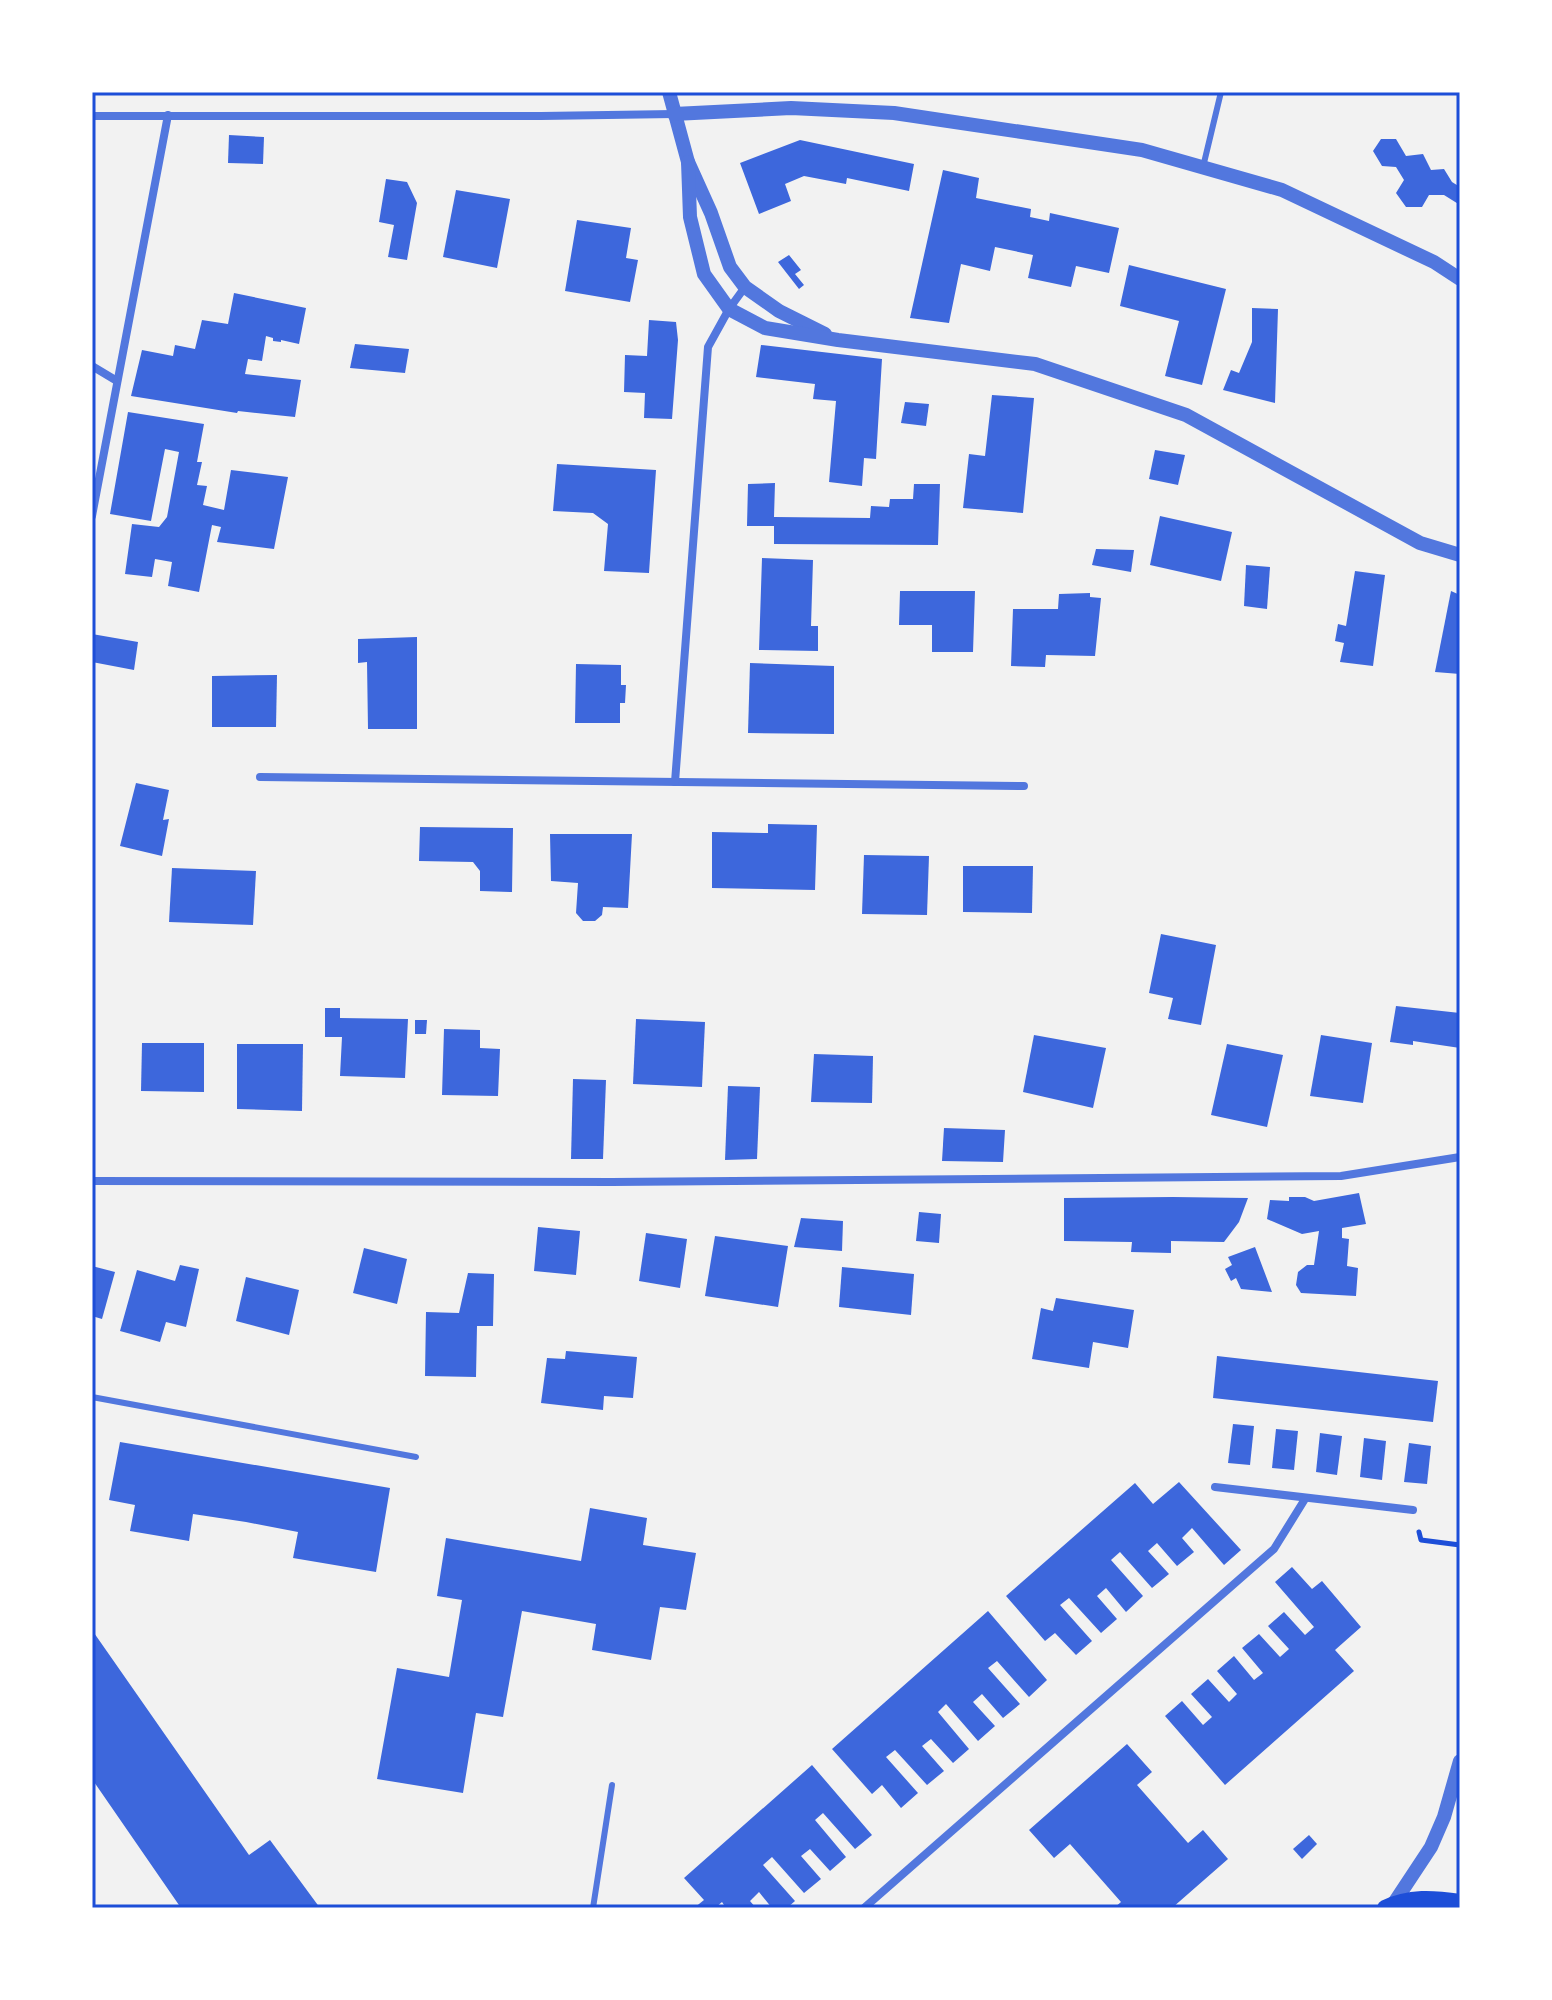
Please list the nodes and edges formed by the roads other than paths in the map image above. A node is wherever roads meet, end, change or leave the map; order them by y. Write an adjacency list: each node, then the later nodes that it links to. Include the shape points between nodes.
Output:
1 (669, 92): 3 (street)
2 (1221, 92): 7 (lane)
3 (674, 114): 4 (street); 6 (street); 7 (street, via 791,108 894,113 1142,150)
4 (168, 115): 5 (street); 13 (street)
5 (92, 116)
6 (688, 162): 9 (street, via 730,267); 10 (street, via 690,217 704,274)
7 (1203, 167): 8 (street, via 1282,190)
8 (1460, 279)
9 (745, 287): 10 (street); 11 (street, via 779,311)
10 (729, 309): 11 (street, via 765,328); 18 (street, via 708,347)
11 (838, 340): 16 (street, via 1035,364 1186,415 1420,543)
12 (92, 366): 13 (street)
13 (117, 381): 14 (street)
14 (95, 490): 15 (street)
15 (92, 516)
16 (1460, 555)
17 (260, 777): 18 (street)
18 (675, 782): 19 (street)
19 (1024, 786)
20 (1460, 1157): 21 (street, via 1341,1176)
21 (92, 1181)
22 (92, 1397): 23 (lane)
23 (416, 1457)
24 (1215, 1487): 25 (street)
25 (1305, 1499): 26 (street); 32 (street, via 1274,1549)
26 (1413, 1510)
27 (1460, 1761): 30 (street, via 1431,1847)
28 (612, 1785): 31 (lane)
29 (1460, 1902): 30 (main road, via 1429,1897)
30 (1389, 1906)
31 (593, 1908)
32 (864, 1908)

